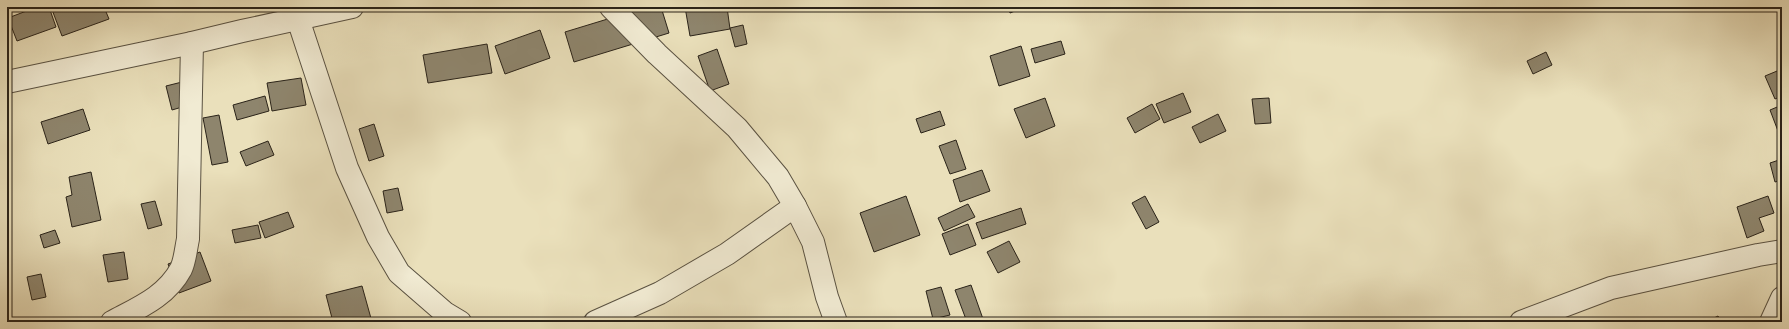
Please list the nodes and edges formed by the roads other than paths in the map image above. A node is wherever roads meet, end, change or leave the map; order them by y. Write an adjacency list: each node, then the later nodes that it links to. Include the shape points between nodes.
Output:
1 (352, 7): 3 (street)
2 (611, 7): 6 (street, via 657,54 737,128 778,177)
3 (298, 19): 4 (street); 10 (street, via 347,168 378,237 399,273 445,313)
4 (192, 43): 5 (street); 9 (street, via 188,239 181,268 165,292)
5 (7, 82)
6 (795, 206): 11 (street, via 727,254 660,293); 12 (street, via 813,242)
7 (1782, 251): 13 (street, via 1758,254 1610,288)
8 (1782, 298): 14 (street)
9 (112, 322)
10 (460, 322)
11 (595, 322)
12 (836, 322)
13 (1521, 322)
14 (1771, 322)

